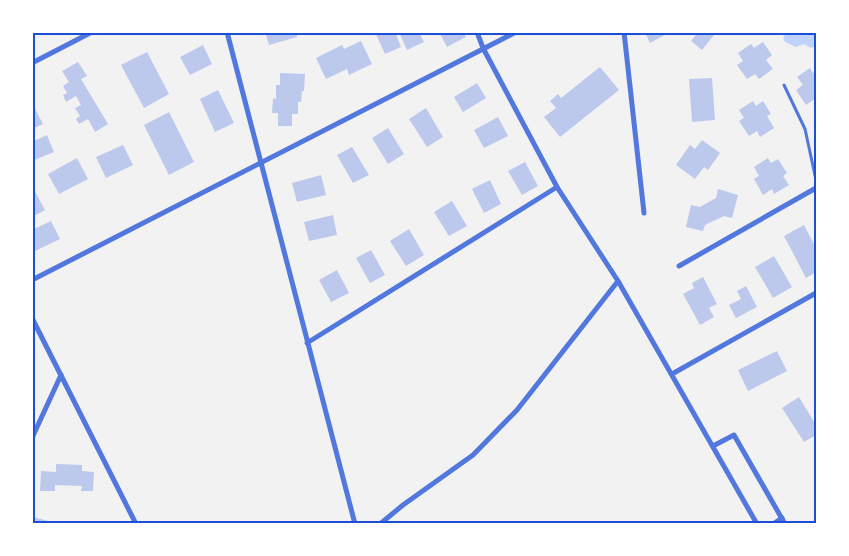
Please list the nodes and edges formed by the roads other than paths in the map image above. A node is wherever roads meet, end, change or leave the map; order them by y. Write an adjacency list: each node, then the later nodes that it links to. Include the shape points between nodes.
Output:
1 (92, 32): 7 (street)
2 (227, 32): 9 (street)
3 (477, 32): 6 (street)
4 (516, 32): 6 (street)
5 (624, 32): 13 (street)
6 (483, 48): 9 (street); 11 (street)
7 (32, 63)
8 (784, 85): 10 (lane, via 805,129)
9 (261, 163): 15 (street); 19 (street)
10 (816, 180)
11 (557, 187): 16 (street); 19 (street)
12 (816, 188): 14 (street)
13 (644, 213)
14 (679, 266)
15 (32, 280)
16 (618, 281): 21 (street); 27 (street, via 517,410 472,455)
17 (816, 294): 21 (street)
18 (32, 318): 20 (street)
19 (307, 343): 26 (street)
20 (61, 374): 22 (street); 25 (street)
21 (672, 374): 23 (street)
22 (32, 438)
23 (713, 446): 24 (street, via 734,435); 28 (street)
24 (782, 518): 29 (street); 30 (street)
25 (136, 524)
26 (355, 524)
27 (380, 524)
28 (757, 524)
29 (773, 524)
30 (785, 524)

